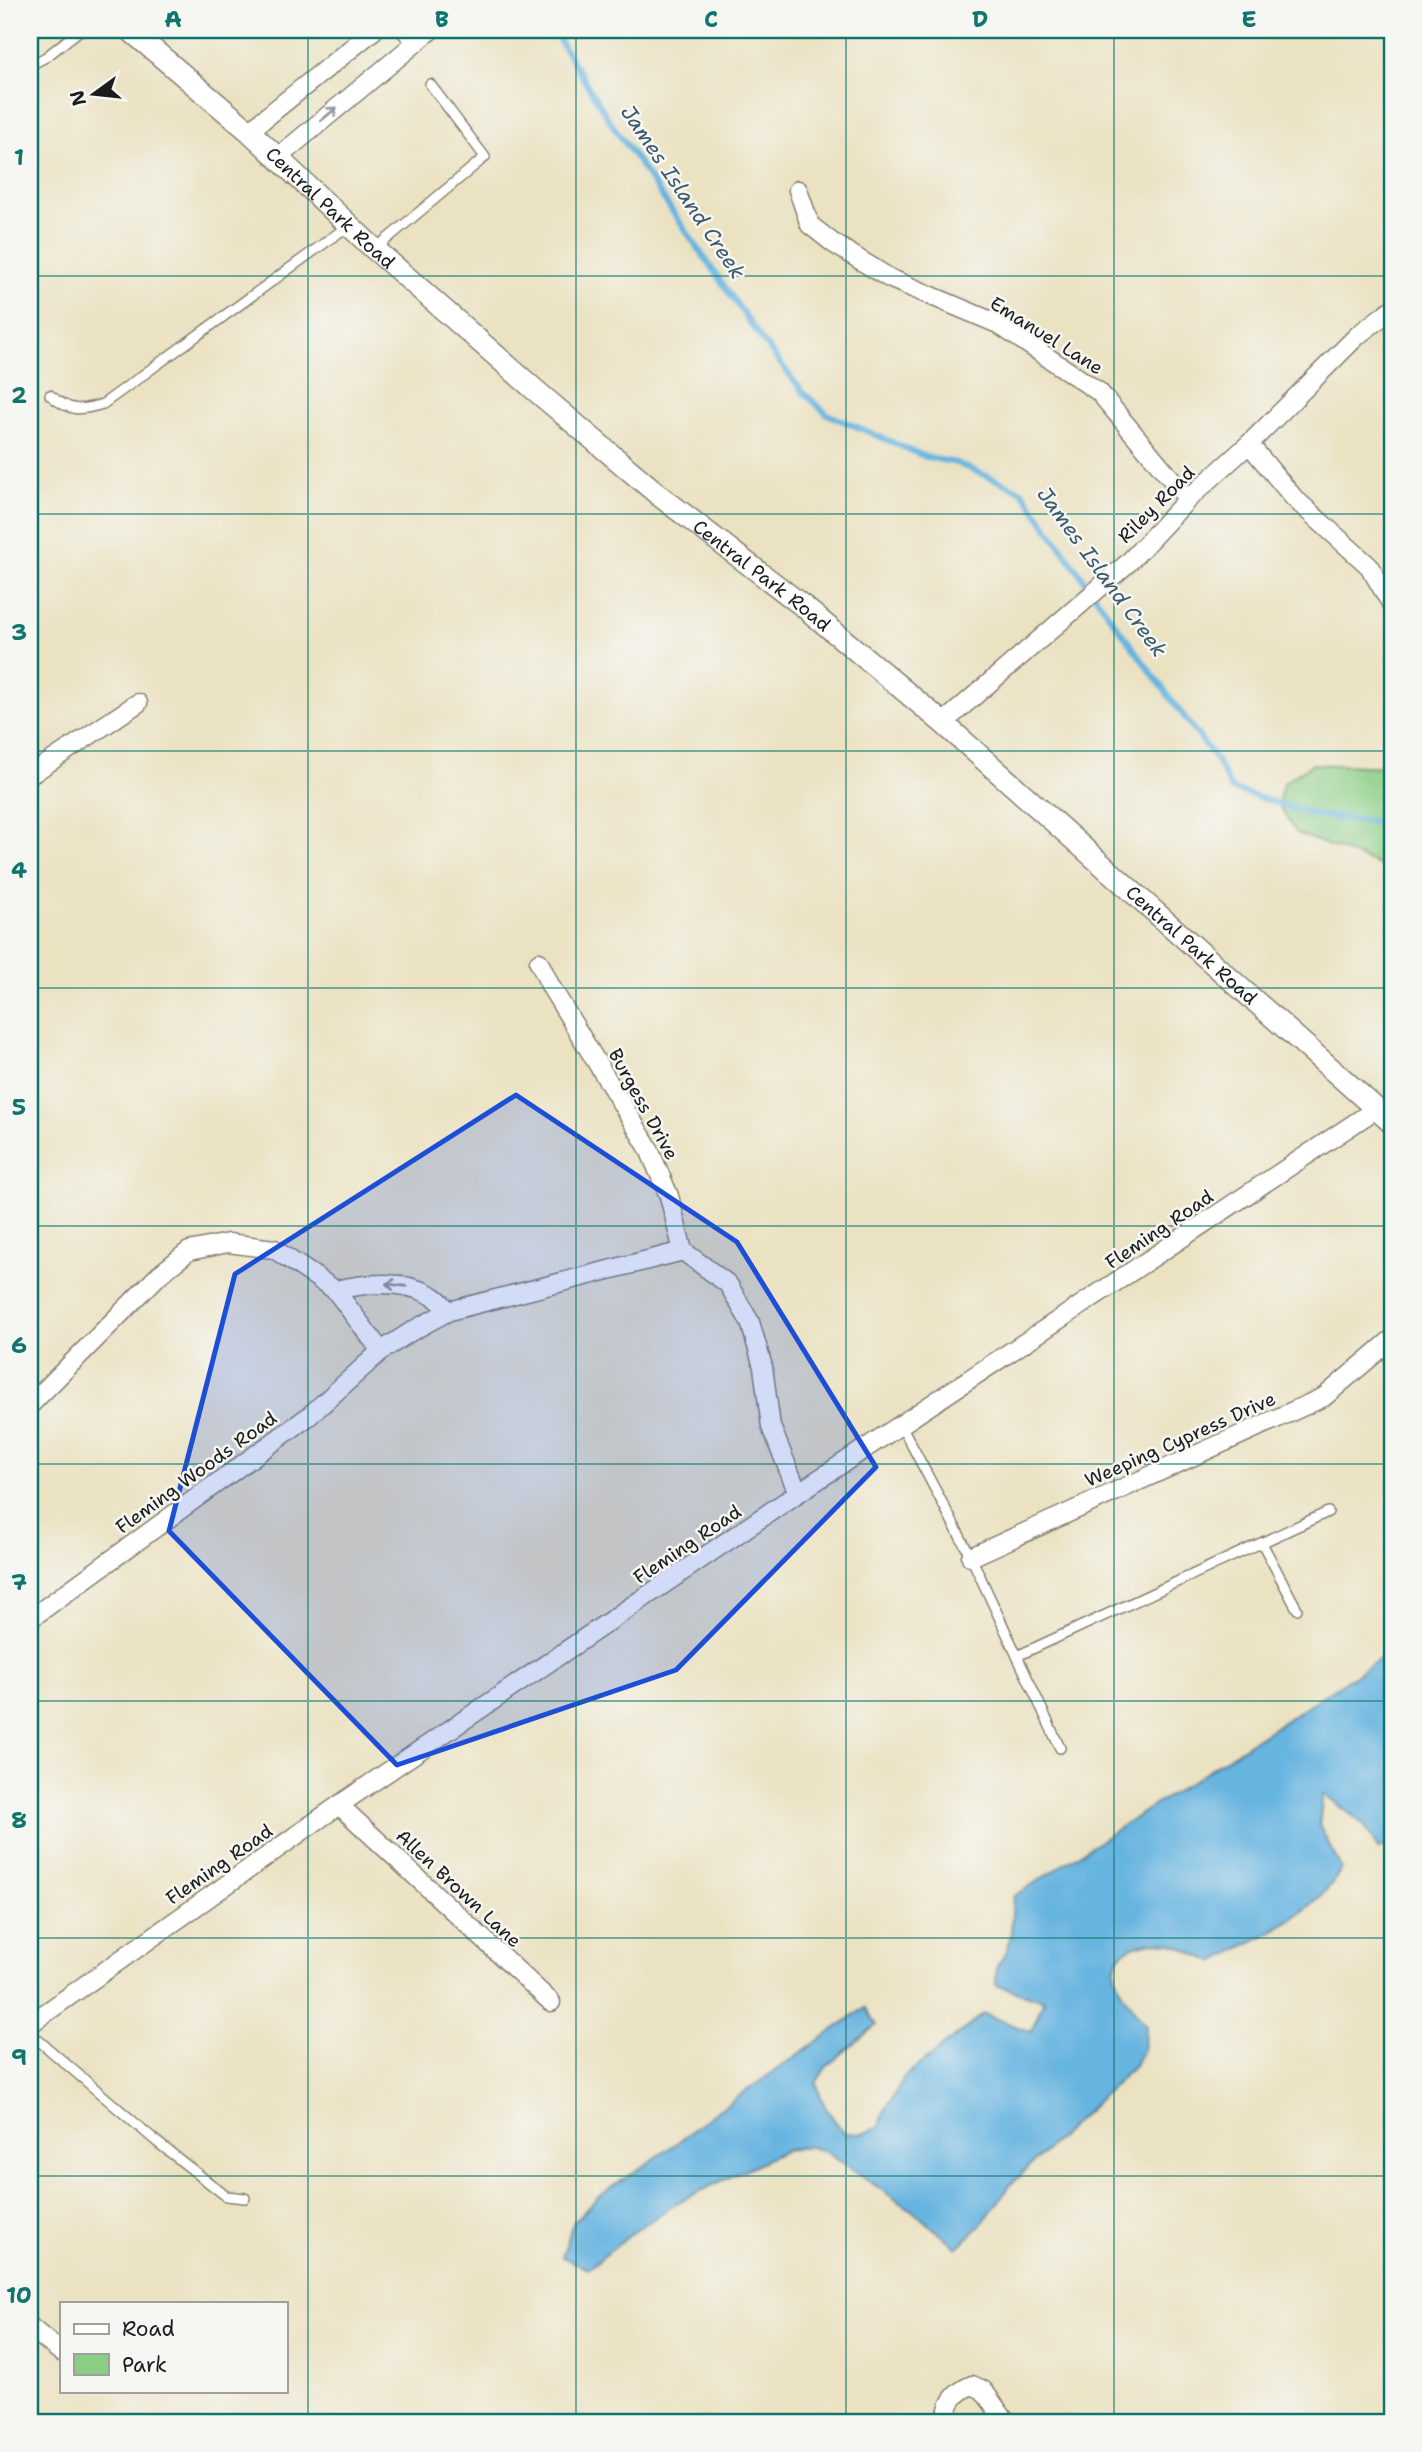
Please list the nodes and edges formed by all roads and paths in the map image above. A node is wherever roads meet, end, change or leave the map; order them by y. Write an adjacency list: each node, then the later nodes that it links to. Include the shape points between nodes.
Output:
1 (80, 30): 7 (lane)
2 (130, 30): 9 (street, Central Park Road)
3 (374, 30): 9 (street)
4 (400, 30): 6 (lane)
5 (431, 30): 6 (street)
6 (413, 44): 10 (street, one-way to 6)
7 (30, 65)
8 (430, 84): 13 (lane, via 485,157)
9 (249, 131): 10 (street, Central Park Road)
10 (277, 158): 12 (street, Central Park Road)
11 (798, 190): 17 (street, Emanuel Lane, via 810,225 833,243 889,278 998,324 1099,392)
12 (349, 225): 13 (street, Central Park Road); 15 (lane, via 103,404 81,410 63,406)
13 (375, 249): 20 (street, Central Park Road, via 660,496 803,606)
14 (1392, 309): 16 (street, Riley Road, via 1358,335)
15 (50, 395)
16 (1249, 444): 17 (street, Riley Road); 18 (street, via 1294,498 1369,566)
17 (1188, 499): 20 (street, Riley Road, via 1128,563)
18 (1392, 605)
19 (138, 703): 21 (street)
20 (943, 723): 23 (street, Central Park Road)
21 (30, 775)
22 (539, 962): 24 (street, Burgess Drive, via 648,1147 669,1196)
23 (1384, 1116): 30 (street, Fleming Road)
24 (683, 1251): 26 (street, Fleming Woods Road); 31 (street, via 728,1284 750,1322 763,1367 771,1427)
25 (335, 1290): 26 (street, one-way to 25, via 434,1296 404,1286 371,1282); 28 (street); 29 (street, via 274,1250 228,1243 189,1251 160,1274)
26 (449, 1311): 28 (street, Fleming Woods Road)
27 (1392, 1339): 34 (street, Weeping Cypress Drive, via 1324,1397)
28 (381, 1351): 36 (street, Fleming Woods Road, via 309,1416)
29 (30, 1405)
30 (901, 1425): 31 (street, Fleming Road); 34 (lane)
31 (798, 1493): 39 (street, Fleming Road)
32 (1328, 1512): 33 (lane)
33 (1262, 1543): 35 (lane); 37 (lane)
34 (971, 1557): 37 (lane)
35 (1297, 1609)
36 (30, 1619)
37 (1017, 1656): 38 (lane)
38 (1060, 1748)
39 (339, 1805): 40 (street, Allen Brown Lane); 41 (street, Fleming Road)
40 (551, 2002)
41 (30, 2024)
42 (30, 2033): 43 (lane, via 226,2196)
43 (245, 2198)
44 (30, 2327): 45 (street)
45 (60, 2351)
46 (947, 2422): 47 (street, via 947,2407 954,2396 972,2385 983,2390)
47 (1006, 2422)

